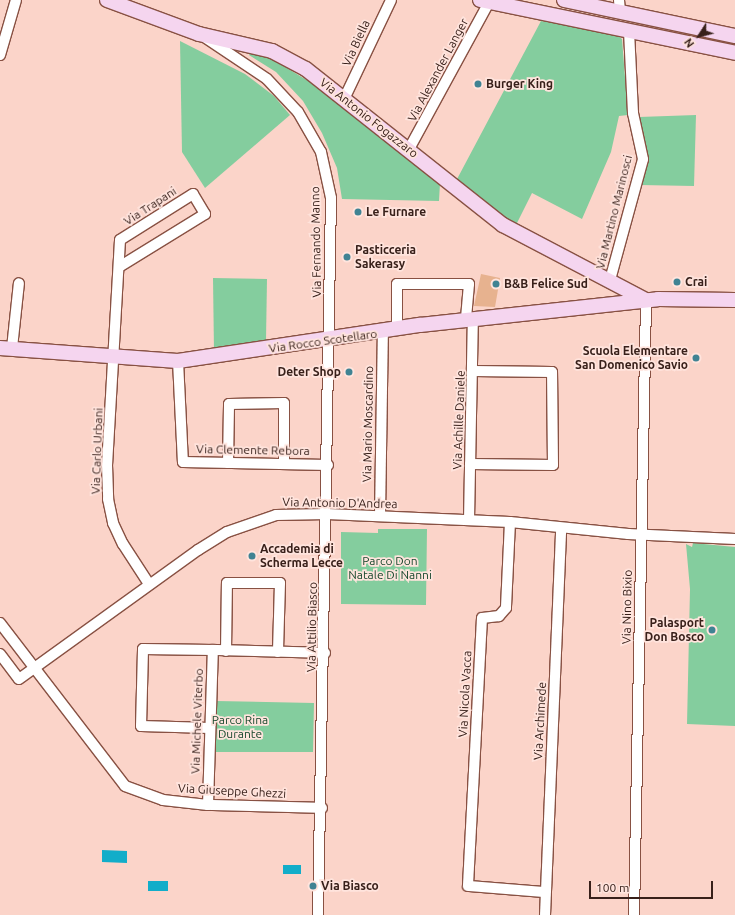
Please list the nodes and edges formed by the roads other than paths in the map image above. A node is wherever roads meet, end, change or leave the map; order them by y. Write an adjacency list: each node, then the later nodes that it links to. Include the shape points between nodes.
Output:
1 (16, 0): 12 (street)
2 (107, 0): 8 (street, Via Antonio Fogazzaro)
3 (391, 0): 14 (street, Via Biella)
4 (564, 0): 6 (street)
5 (484, 1): 7 (street); 15 (street, Via Alexander Langer)
6 (619, 6): 9 (street)
7 (629, 31): 11 (street); 17 (street, Via Martino Marinosci, via 633,113 643,159)
8 (200, 34): 10 (street, Via Antonio Fogazzaro); 13 (street, Via Fernando Manno)
9 (735, 36)
10 (248, 43): 13 (street, via 238,52); 14 (street, Via Antonio Fogazzaro, via 306,69)
11 (735, 53)
12 (0, 55)
13 (241, 61): 23 (street, Via Fernando Manno, via 285,95 321,152 331,198)
14 (345, 97): 15 (street, Via Antonio Fogazzaro)
15 (409, 150): 17 (street, Via Antonio Fogazzaro, via 503,225)
16 (119, 267): 16 (street, Via Trapani, via 120,240 193,194 205,214); 25 (street, Via Trapani)
17 (610, 280): 19 (street, Via Antonio Fogazzaro)
18 (19, 283): 24 (street)
19 (646, 300): 20 (street, Via Rocco Scotellaro); 21 (street, Via Rocco Scotellaro); 37 (street, Via Nino Bixio)
20 (735, 300)
21 (470, 321): 22 (street, Via Rocco Scotellaro); 22 (street, Via Achille Daniele, via 469,284 397,284); 27 (street, Via Achille Daniele)
22 (390, 331): 23 (street, Via Rocco Scotellaro); 33 (street, Via Mario Moscardino)
23 (329, 338): 26 (street, Via Rocco Scotellaro); 31 (street, Via Attilio Biasco)
24 (6, 348): 25 (street, Via Rocco Scotellaro)
25 (115, 356): 26 (street, Via Rocco Scotellaro); 39 (street, Via Carlo Urbani, via 107,466 108,499 113,524)
26 (178, 361): 28 (street, Via Clemente Rebora, via 183,462)
27 (474, 371): 30 (street, Via Achille Daniele); 30 (street, via 552,372 553,465)
28 (228, 463): 29 (street, Via Clemente Rebora); 29 (street, via 229,404 284,403)
29 (284, 464): 31 (street, Via Clemente Rebora)
30 (470, 464): 34 (street, Via Achille Daniele)
31 (328, 465): 32 (street, Via Attilio Biasco)
32 (327, 514): 33 (street, Via Antonio D'Andrea); 39 (street, Via Antonio D'Andrea, via 276,515 250,522 221,535); 44 (street, Via Attilio Biasco)
33 (380, 516): 34 (street, Via Antonio D'Andrea)
34 (469, 520): 35 (street, Via Antonio D'Andrea)
35 (510, 522): 36 (street, Via Antonio D'Andrea); 50 (street, Via Nicola Vacca, via 505,612 493,618 482,618 468,886)
36 (562, 528): 37 (street, Via Antonio D'Andrea); 50 (street, Via Archimede)
37 (642, 535): 38 (street, Via Antonio D'Andrea); 53 (street, Via Nino Bixio)
38 (735, 539)
39 (149, 584): 46 (street, Via Antonio D'Andrea)
40 (0, 623): 46 (street, Via Giuseppe Ghezzi)
41 (213, 650): 42 (street); 47 (street, Via Michele Viterbo); 47 (street, via 143,649 141,726)
42 (226, 650): 43 (street); 43 (street, via 227,583 280,583)
43 (278, 652): 44 (street)
44 (325, 653): 49 (street, Via Attilio Biasco)
45 (0, 654): 46 (street, Via Antonio D'Andrea, via 18,679)
46 (33, 668): 48 (street, Via Giuseppe Ghezzi, via 125,786 163,800)
47 (210, 728): 48 (street, Via Michele Viterbo)
48 (208, 805): 49 (street, Via Giuseppe Ghezzi)
49 (322, 808): 51 (street, Via Attilio Biasco)
50 (546, 892): 52 (street, Via Archimede)
51 (318, 915)
52 (544, 915)
53 (634, 915)

